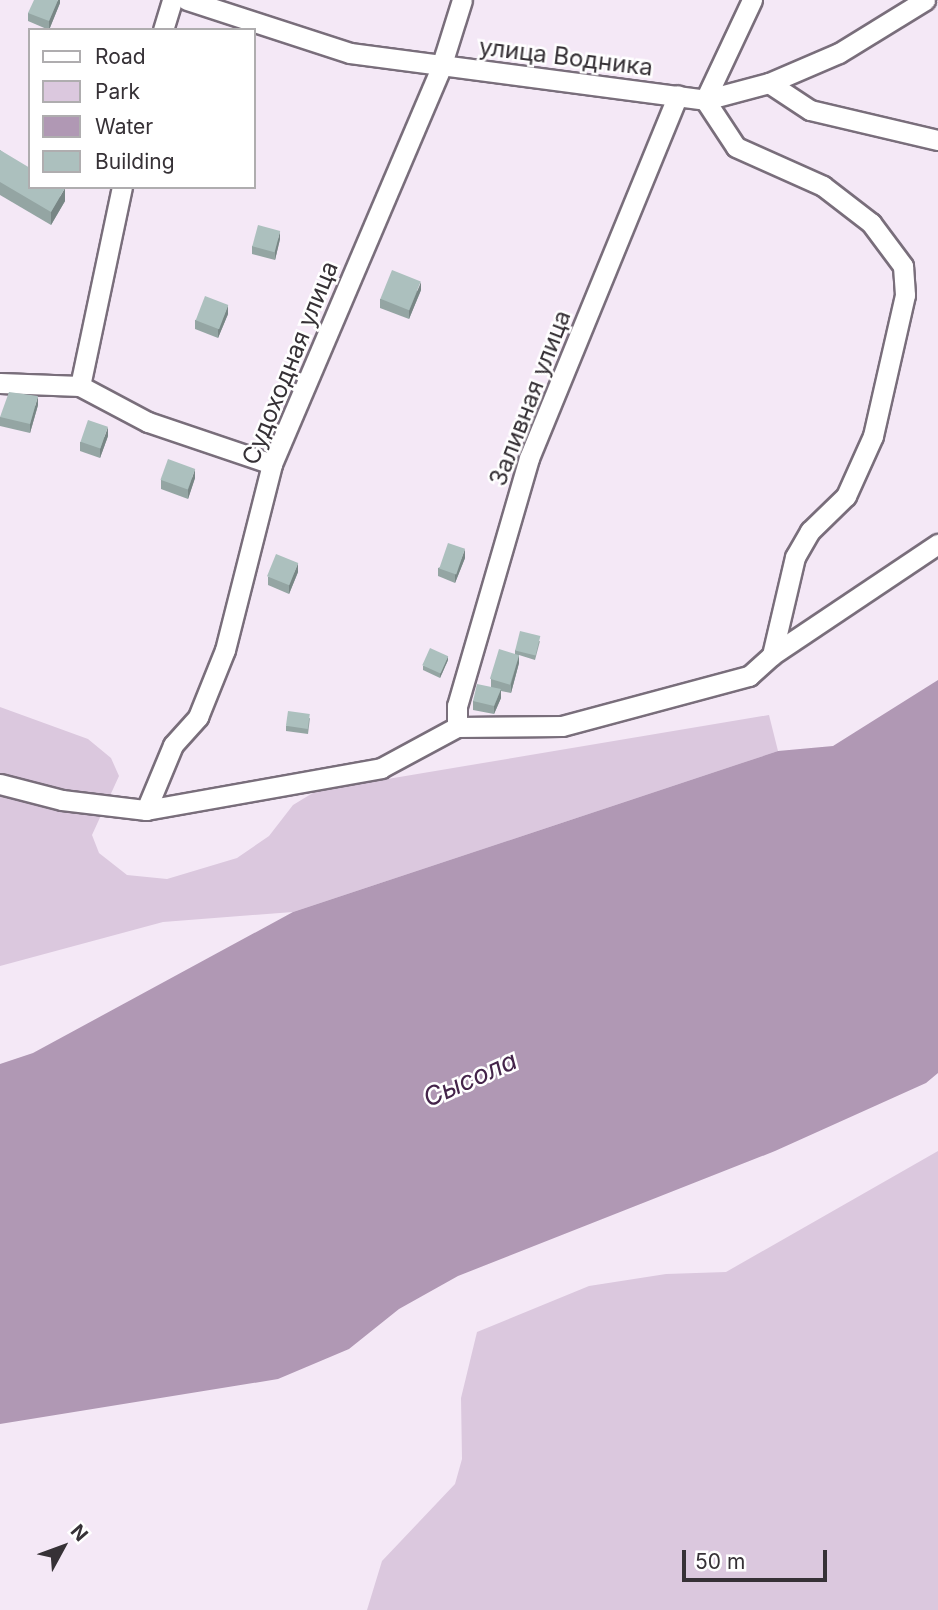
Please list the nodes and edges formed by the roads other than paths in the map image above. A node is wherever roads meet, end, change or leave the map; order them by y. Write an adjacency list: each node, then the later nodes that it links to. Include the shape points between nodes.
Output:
1 (172, 0): 6 (street)
2 (187, 0): 7 (street, улица Водника, via 350,53)
3 (462, 0): 7 (street, Судоходная улица)
4 (752, 0): 10 (street)
5 (925, 0): 8 (street, улица Водника, via 839,53)
6 (164, 28)
7 (441, 67): 9 (street, улица Водника); 15 (street, Судоходная улица)
8 (769, 83): 10 (street, улица Водника); 11 (street, via 810,110)
9 (678, 95): 10 (street, улица Водника); 18 (street, Заливная улица, via 529,458 457,706)
10 (705, 100): 17 (street, via 736,147 823,186 871,223 903,266 905,295 873,436 846,496 810,531 795,558)
11 (938, 140)
12 (122, 189): 14 (street)
13 (0, 383): 14 (street)
14 (80, 386): 15 (street, via 148,422)
15 (272, 464): 20 (street, Судоходная улица, via 225,650 198,717 173,745)
16 (938, 544): 17 (street)
17 (772, 655): 18 (street, via 749,676 562,726)
18 (457, 727): 20 (street, via 381,768)
19 (0, 784): 20 (street, via 62,800)
20 (146, 810)

